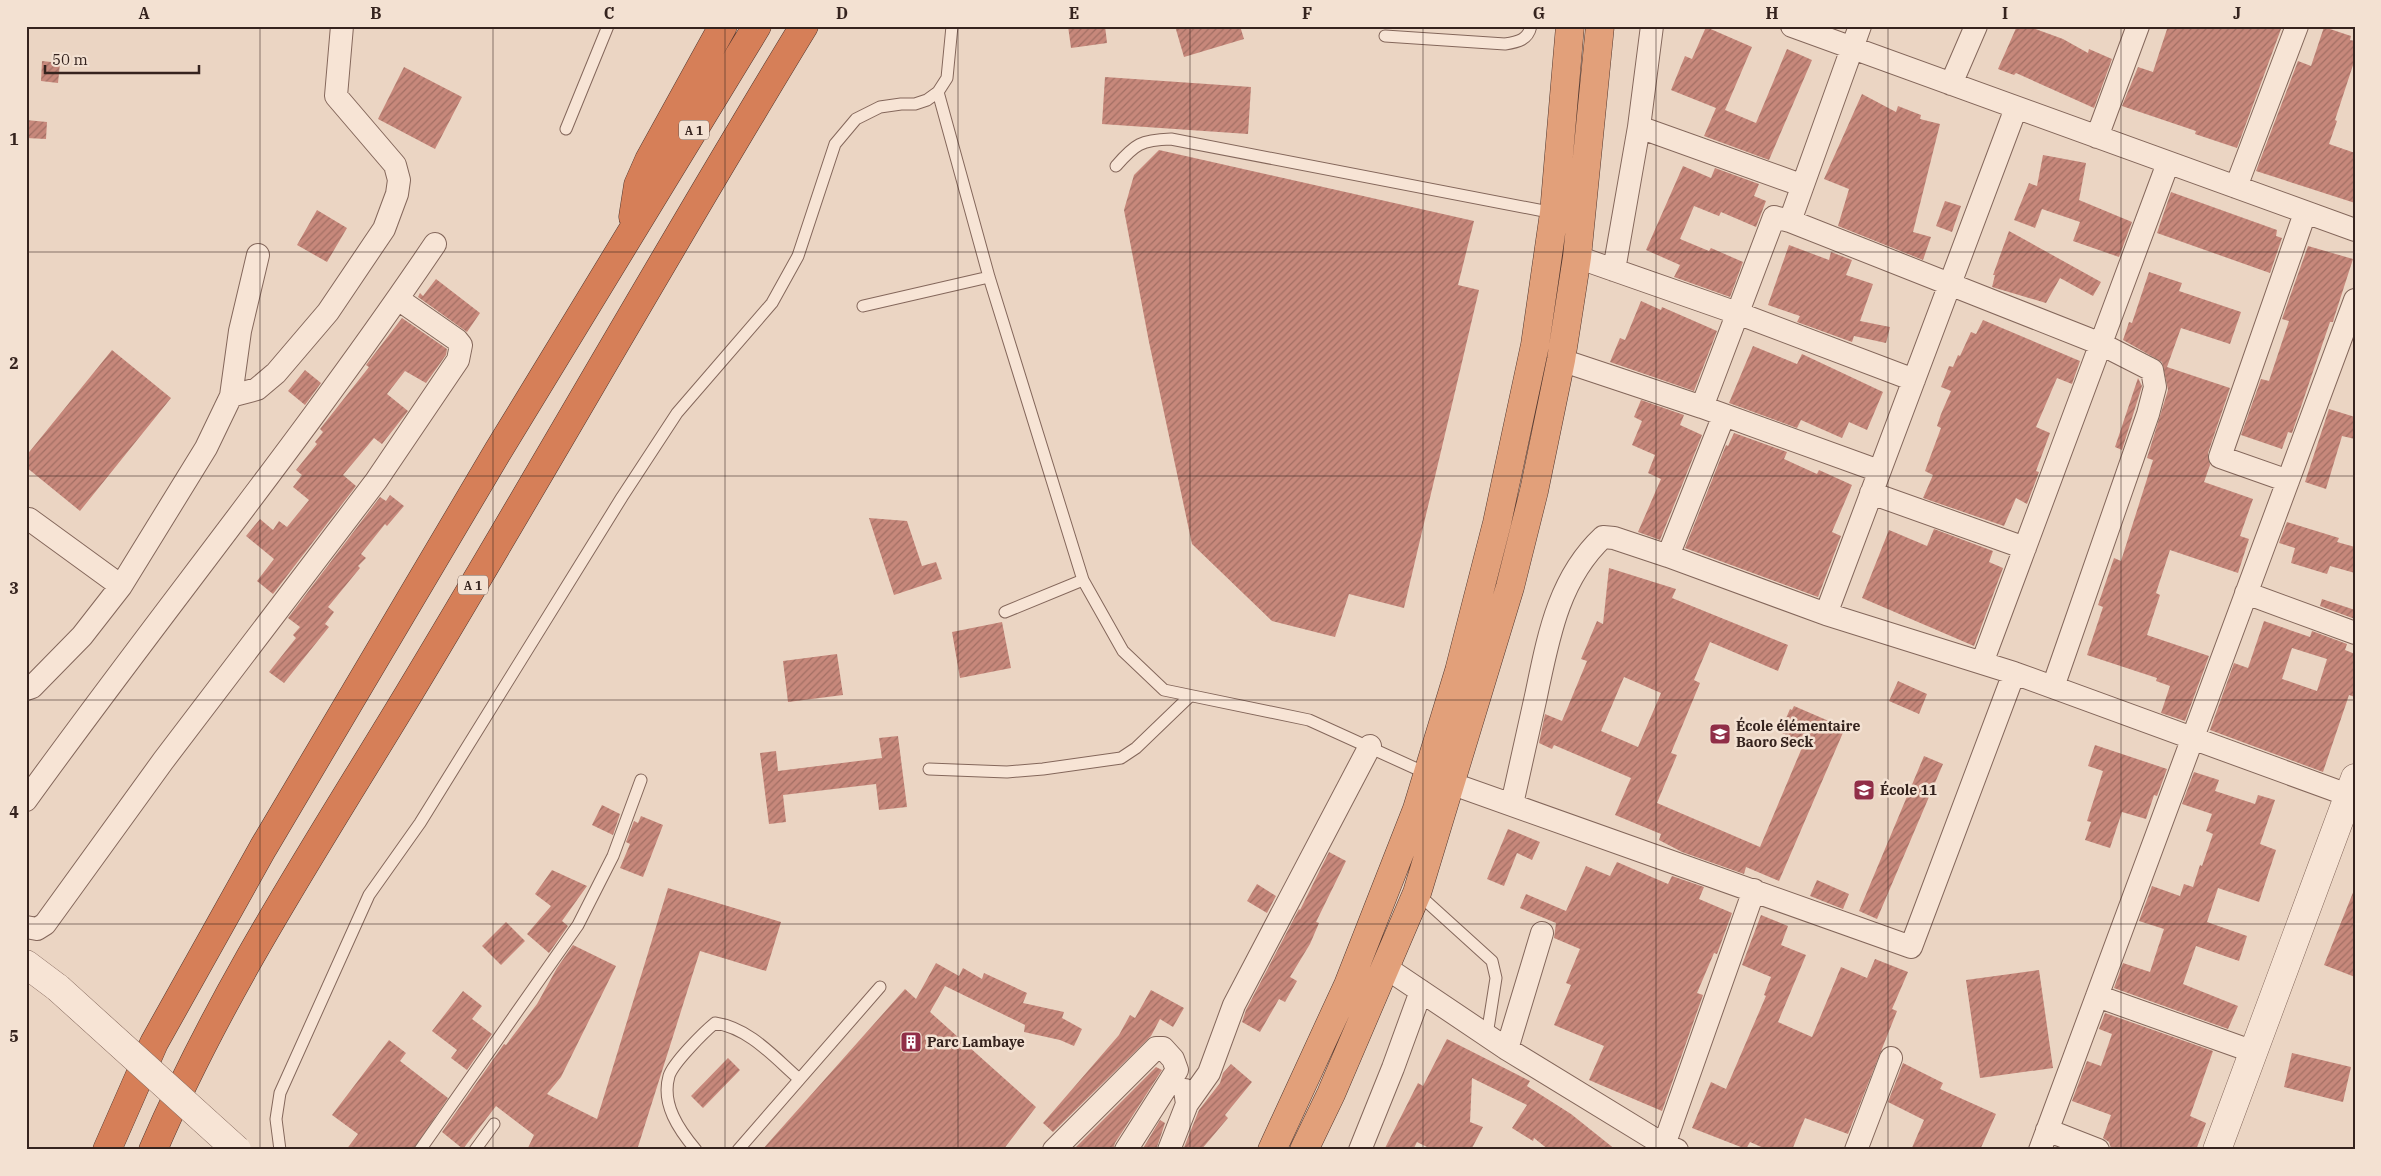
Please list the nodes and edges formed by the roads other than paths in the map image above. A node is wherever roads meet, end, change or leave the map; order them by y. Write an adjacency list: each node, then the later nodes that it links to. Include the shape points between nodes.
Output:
1 (342, 26): 47 (street, via 336,96 395,165 399,180 397,194 384,229 328,312 276,373 257,389)
2 (608, 26): 22 (lane)
3 (723, 26): 32 (highway, via 649,160 638,185)
4 (757, 26): 32 (highway, A 1)
5 (804, 26): 95 (highway, A 1, via 408,696 244,965)
6 (952, 26): 19 (lane, via 947,78)
7 (1531, 26): 16 (lane, via 1529,34 1520,41 1506,44)
8 (1570, 26): 29 (highway)
9 (1600, 26): 35 (highway)
10 (1652, 26): 21 (street)
11 (1792, 26): 17 (street)
12 (1860, 26): 17 (street)
13 (1976, 26): 18 (street)
14 (2297, 26): 27 (street)
15 (2136, 27): 23 (street)
16 (1385, 36)
17 (1852, 48): 18 (street); 26 (street)
18 (1951, 84): 20 (street)
19 (938, 92): 37 (lane); 97 (lane, via 928,100 880,107 856,119 835,144 798,256 772,302 677,413 420,823 369,895 280,1093 276,1119)
20 (2016, 108): 23 (street); 38 (street)
21 (1639, 126): 26 (street); 36 (street)
22 (566, 129)
23 (2097, 137): 24 (street)
24 (2168, 163): 27 (street); 43 (street)
25 (1116, 166): 29 (lane, via 1132,147 1153,140 1171,139)
26 (1801, 185): 30 (street)
27 (2236, 187): 28 (street)
28 (2305, 212): 31 (street); 51 (street, via 2220,457)
29 (1554, 213): 70 (highway, via 1535,345 1497,523 1459,671)
30 (1790, 220): 38 (street); 42 (street, via 1774,217)
31 (2355, 230)
32 (630, 234): 94 (highway, A 1, via 225,913 154,1043)
33 (434, 244): 39 (street)
34 (258, 255): 47 (street, via 240,331)
35 (1577, 257): 36 (street); 45 (highway)
36 (1614, 270): 42 (street)
37 (989, 277): 41 (lane); 56 (lane)
38 (1950, 286): 43 (street); 46 (street)
39 (398, 299): 73 (street, via 250,503); 77 (street, via 457,340 461,345 458,360 376,481 163,761 45,924 38,929)
40 (2355, 300): 44 (street)
41 (863, 306)
42 (1737, 313): 46 (street); 48 (street)
43 (2101, 344): 54 (street); 64 (street, via 2152,370 2155,387)
44 (2346, 352): 51 (street)
45 (1562, 360): 48 (street); 70 (highway, via 1510,587)
46 (1914, 380): 50 (street)
47 (231, 396): 57 (street, via 206,448)
48 (1702, 407): 49 (street)
49 (1724, 415): 50 (street); 55 (street)
50 (1879, 471): 52 (street)
51 (2288, 481): 58 (street)
52 (1871, 493): 54 (street); 60 (street)
53 (29, 519): 57 (street)
54 (2025, 548): 62 (street)
55 (1668, 556): 60 (street); 74 (street, via 1603,537 1565,588 1550,632)
56 (1083, 580): 59 (lane); 66 (lane, via 1123,651 1164,690)
57 (121, 586): 65 (street, via 82,636 32,687)
58 (2246, 593): 61 (street); 67 (street)
59 (1004, 612)
60 (1826, 614): 62 (street)
61 (2355, 632)
62 (1982, 663): 63 (street)
63 (2014, 674): 64 (street); 75 (street, via 1911,947)
64 (2053, 687): 67 (street)
65 (26, 689)
66 (1189, 697): 68 (lane, via 1309,720); 69 (lane, via 1136,748 1121,758 1006,772)
67 (2193, 738): 72 (street); 83 (street)
68 (1370, 746): 70 (lane); 90 (street, via 1234,1005 1209,1073)
69 (929, 769)
70 (1439, 778): 74 (street); 76 (highway); 105 (highway, via 1417,809 1348,985)
71 (641, 780): 98 (lane, via 613,856 578,925)
72 (2352, 786): 86 (street)
73 (26, 800)
74 (1512, 804): 75 (street)
75 (1754, 890): 93 (street)
76 (1417, 893): 80 (highway); 84 (lane, via 1492,961 1496,978)
77 (26, 927)
78 (1542, 933): 85 (street)
79 (26, 964): 96 (street, bridge, via 58,988)
80 (1386, 967): 82 (street); 106 (highway)
81 (880, 987): 89 (lane)
82 (1420, 991): 84 (street); 107 (street)
83 (2098, 996): 86 (street); 92 (street)
84 (1487, 1034): 85 (street)
85 (1507, 1049): 93 (street)
86 (2254, 1052): 110 (street)
87 (1891, 1058): 108 (street)
88 (1178, 1070): 90 (street); 102 (street, via 1163,1048 1156,1048); 103 (street)
89 (798, 1078): 100 (lane, via 732,1025 715,1022 698,1038 670,1075 668,1100 672,1117); 101 (lane)
90 (1187, 1104): 104 (street)
91 (494, 1124): 99 (lane)
92 (2044, 1140): 109 (street)
93 (1670, 1148)
94 (107, 1150)
95 (153, 1150)
96 (237, 1150)
97 (280, 1150)
98 (420, 1150)
99 (475, 1150)
100 (696, 1150)
101 (738, 1150)
102 (1054, 1150)
103 (1126, 1150)
104 (1169, 1150)
105 (1272, 1150)
106 (1304, 1150)
107 (1360, 1150)
108 (1856, 1150)
109 (2098, 1150)
110 (2217, 1150)

